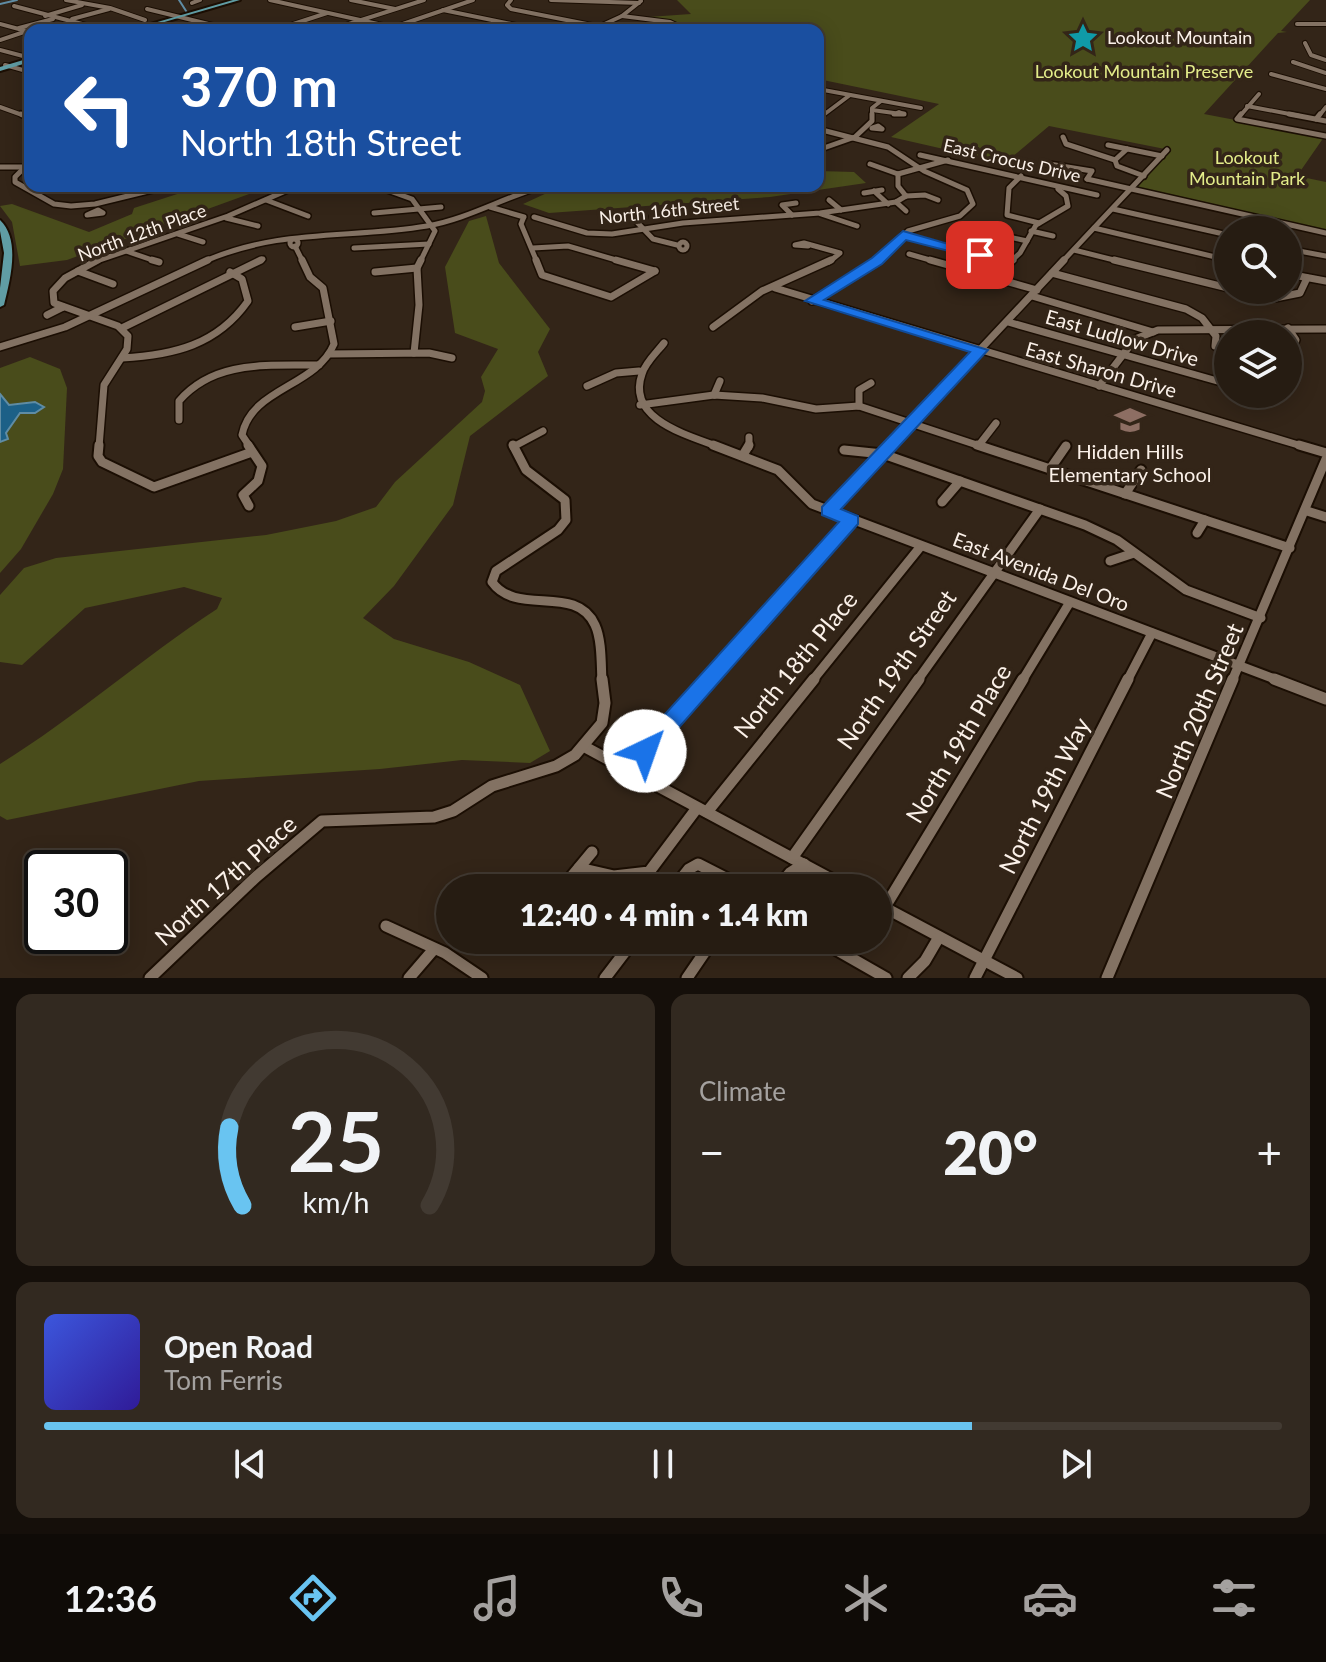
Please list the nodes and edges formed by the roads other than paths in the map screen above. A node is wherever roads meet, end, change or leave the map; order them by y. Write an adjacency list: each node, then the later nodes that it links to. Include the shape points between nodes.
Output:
1 (70, 0): 11 (street)
2 (200, 0): 12 (street)
3 (270, 0): 19 (street)
4 (351, 0): 15 (street)
5 (424, 0): 15 (street)
6 (473, 0): 16 (street)
7 (511, 0): 20 (street, via 509,8)
8 (551, 0): 10 (street)
9 (229, 1): 21 (main road)
10 (640, 1): 24 (street)
11 (89, 3): 14 (street); 23 (street)
12 (192, 3)
13 (158, 4): 21 (street, via 147,9)
14 (110, 8): 26 (street); 29 (street)
15 (396, 9): 27 (street)
16 (443, 10): 38 (street); 39 (street)
17 (30, 11): 23 (street)
18 (546, 11): 20 (street)
19 (330, 13): 27 (street); 35 (street)
20 (538, 14): 28 (street)
21 (184, 15): 29 (main road); 33 (main road); 34 (street)
22 (582, 15): 28 (street)
23 (44, 16): 25 (street)
24 (622, 16): 41 (street); 42 (street)
25 (53, 19): 26 (street); 30 (street)
26 (64, 21): 31 (street)
27 (362, 21): 36 (street); 37 (street)
28 (569, 21): 40 (street)
29 (153, 22): 32 (main road)
30 (34, 24)
31 (82, 24)
32 (146, 24)
33 (153, 24)
34 (213, 24)
35 (294, 24)
36 (351, 24)
37 (378, 24)
38 (402, 24)
39 (513, 24)
40 (587, 24)
41 (604, 24)
42 (674, 24)
43 (1297, 24): 44 (street)
44 (1326, 24)
45 (0, 25): 47 (street)
46 (24, 27): 47 (street)
47 (19, 28): 48 (street)
48 (24, 30)
49 (24, 33): 50 (street)
50 (0, 40)
51 (1305, 43): 55 (street, via 1311,55)
52 (0, 50): 53 (street)
53 (24, 58)
54 (24, 60): 57 (main road)
55 (1326, 60)
56 (1293, 62): 59 (street)
57 (4, 66): 58 (street)
58 (24, 71)
59 (1324, 73): 61 (street)
60 (1271, 74): 61 (street)
61 (1306, 84): 62 (street)
62 (1326, 89)
63 (824, 90): 64 (street)
64 (851, 94): 66 (street); 72 (street)
65 (1259, 94): 67 (street)
66 (881, 101): 70 (street); 71 (street)
67 (1247, 106): 75 (street); 78 (street, via 1237,119)
68 (0, 107): 74 (street)
69 (1326, 107): 75 (street)
70 (921, 108)
71 (872, 110): 73 (street); 79 (street, via 870,127)
72 (824, 113)
73 (894, 113)
74 (24, 116)
75 (1316, 119): 76 (street)
76 (1326, 121)
77 (824, 130): 79 (street)
78 (1326, 136)
79 (855, 137): 85 (street); 97 (street, via 895,150)
80 (1063, 137): 81 (street)
81 (1066, 144): 83 (street); 90 (street)
82 (824, 145): 85 (street)
83 (1056, 145)
84 (1108, 145): 87 (street)
85 (828, 147): 86 (street)
86 (824, 148)
87 (1127, 149): 90 (street); 101 (street, via 1164,153)
88 (920, 155): 89 (street, East Crocus Drive)
89 (949, 160): 95 (street, East Crocus Drive); 97 (street)
90 (1115, 160): 101 (street, via 1123,171)
91 (1043, 163): 105 (street, via 1092,171 1088,180)
92 (24, 165): 93 (street)
93 (0, 166)
94 (858, 166): 99 (street, via 873,164)
95 (977, 166): 98 (street); 100 (street, East Crocus Drive)
96 (24, 169): 102 (street, via 15,177)
97 (920, 169): 99 (street); 151 (street, via 967,190 973,204 960,216)
98 (969, 173)
99 (898, 174): 114 (street, via 898,186)
100 (1021, 176): 103 (street, East Crocus Drive); 140 (street, via 1009,188 1007,215)
101 (1144, 176): 105 (street)
102 (24, 186)
103 (1058, 189): 113 (street, East Crocus Drive); 140 (street, via 1068,206)
104 (882, 190): 106 (street)
105 (1131, 190): 124 (street); 150 (street)
106 (874, 191): 112 (street); 119 (street)
107 (35, 192): 120 (street, via 54,204)
108 (142, 192): 120 (street)
109 (283, 192): 115 (street, North 12th Place)
110 (388, 192): 125 (street, via 412,199)
111 (528, 192): 122 (street)
112 (864, 193)
113 (1097, 195)
114 (906, 196): 117 (street, via 928,193); 119 (street, North 16th Street)
115 (265, 200): 132 (street); 133 (street, North 12th Place)
116 (829, 200): 126 (street)
117 (938, 200)
118 (796, 203): 131 (street, via 782,205)
119 (892, 203): 126 (street, North 16th Street); 127 (street)
120 (82, 205): 128 (street)
121 (441, 207): 125 (street)
122 (489, 207): 137 (street, North 16th Street); 142 (street)
123 (731, 208): 136 (street)
124 (1113, 209): 145 (street); 148 (street)
125 (421, 210): 129 (street); 142 (street)
126 (841, 210): 130 (street, North 16th Street)
127 (906, 211)
128 (88, 213)
129 (374, 213)
130 (820, 213): 131 (street, North 16th Street); 143 (street)
131 (792, 215): 136 (street, North 16th Street)
132 (308, 216)
133 (226, 217): 141 (street); 149 (street, North 12th Place)
134 (645, 217): 135 (street)
135 (633, 218): 138 (street); 146 (street)
136 (739, 219): 146 (street, North 16th Street)
137 (527, 220): 146 (street, North 16th Street, via 600,234); 160 (street)
138 (621, 220)
139 (0, 222): 183 (main road, via 9,260)
140 (1039, 223): 147 (street)
141 (258, 226)
142 (432, 226): 153 (street); 156 (street, via 435,233)
143 (857, 226)
144 (961, 226): 154 (street)
145 (1094, 228): 161 (street); 166 (street)
146 (644, 231): 157 (street)
147 (1031, 231): 152 (street); 154 (street)
148 (1214, 232)
149 (177, 233): 155 (street); 162 (street, North 12th Place)
150 (1326, 233)
151 (903, 235): 154 (street, via 1009,263); 182 (street, via 877,261)
152 (1053, 236)
153 (292, 240): 186 (street, via 219,256); 187 (street, via 310,277 323,288 323,306)
154 (1027, 241)
155 (203, 242)
156 (429, 244): 159 (street); 169 (street)
157 (677, 245)
158 (808, 246): 179 (street, via 840,253)
159 (354, 248)
160 (533, 248): 160 (street, via 542,275 611,297 655,271 568,246)
161 (1074, 250): 173 (street); 178 (street)
162 (124, 251): 168 (street); 170 (street, North 12th Place)
163 (1302, 252): 165 (street)
164 (909, 254): 181 (street)
165 (1326, 256)
166 (1214, 257)
167 (263, 259): 171 (street)
168 (159, 262)
169 (417, 268): 172 (street); 201 (street)
170 (78, 271): 177 (street); 184 (street, North 12th Place, via 57,284 52,299)
171 (230, 272): 191 (street); 204 (street, via 242,279 248,301 210,340 177,353)
172 (375, 272)
173 (1052, 273): 181 (street); 192 (street, via 1186,309)
174 (1302, 277): 175 (street)
175 (1307, 278): 176 (street); 180 (street)
176 (1326, 281)
177 (113, 284)
178 (1214, 285)
179 (775, 288): 182 (street, East Sharon Drive); 190 (street, via 762,291)
180 (1302, 289)
181 (1034, 293): 188 (street); 196 (street)
182 (812, 301): 200 (street, East Sharon Drive)
183 (0, 305)
184 (63, 307): 185 (street); 186 (street)
185 (47, 315)
186 (95, 317): 191 (street); 199 (street)
187 (331, 321): 189 (street); 202 (street, via 336,334)
188 (1008, 322): 200 (street); 203 (street, East Ludlow Drive)
189 (295, 327)
190 (713, 327)
191 (122, 328): 204 (street, via 129,339)
192 (1210, 328): 193 (street); 196 (street); 197 (street)
193 (1214, 328)
194 (1302, 328): 195 (street)
195 (1326, 329)
196 (1153, 332): 203 (street, via 1135,339)
197 (1214, 333)
198 (664, 343): 207 (street)
199 (0, 347)
200 (980, 350): 212 (street, East Sharon Drive); 217 (street)
201 (414, 353): 202 (street); 205 (street)
202 (329, 354): 206 (street)
203 (1123, 355): 208 (street, East Ludlow Drive); 212 (street)
204 (122, 358): 224 (street, via 104,385 98,456 102,462 154,487)
205 (452, 358)
206 (319, 365): 216 (street, via 221,371 185,394 179,401); 224 (street, via 245,418 242,435)
207 (639, 371): 211 (street, via 616,373); 214 (street, via 635,387)
208 (1214, 380)
209 (720, 381): 213 (street)
210 (871, 383): 215 (street, via 859,390)
211 (587, 386)
212 (1099, 386): 225 (street, East Sharon Drive)
213 (714, 395): 214 (street); 215 (street, via 816,409)
214 (640, 405): 227 (street, East Avenida Del Oro, via 663,424)
215 (859, 406): 217 (street)
216 (179, 420)
217 (911, 423): 221 (street); 226 (street)
218 (996, 423): 221 (street)
219 (543, 431): 252 (street, via 513,445 514,454 538,483 565,500 569,513 558,530 496,571 492,582 506,598 558,600 591,616 605,703 602,723)
220 (749, 437): 227 (street)
221 (979, 445): 229 (street)
222 (1066, 446): 229 (street)
223 (844, 450): 226 (street)
224 (252, 452): 234 (street, via 262,466 258,481 243,495)
225 (1326, 453)
226 (883, 454): 231 (street); 236 (street)
227 (743, 455): 236 (street, East Avenida Del Oro, via 781,471 801,498)
228 (1326, 459): 237 (street, North 20th Street)
229 (1050, 469): 232 (street)
230 (1141, 470): 232 (street)
231 (960, 481): 233 (street); 235 (street)
232 (1125, 494): 240 (street)
233 (942, 502)
234 (249, 506)
235 (1040, 509): 244 (street, via 1103,532); 246 (street, North 19th Street)
236 (829, 511): 239 (street, East Avenida Del Oro)
237 (1307, 511): 238 (street); 243 (street, North 20th Street)
238 (1326, 517)
239 (851, 520): 242 (street, East Avenida Del Oro); 253 (street)
240 (1205, 520): 241 (street); 243 (street)
241 (1197, 533)
242 (921, 546): 246 (street, East Avenida Del Oro); 254 (street, North 18th Place)
243 (1290, 548): 248 (street, North 20th Street)
244 (1134, 553): 245 (street); 248 (street, via 1186,590)
245 (1110, 561)
246 (994, 573): 247 (street, East Avenida Del Oro); 256 (street, North 19th Street)
247 (1070, 602): 249 (street, East Avenida Del Oro); 265 (street, North 19th Place)
248 (1261, 618): 250 (street, North 20th Street)
249 (1152, 633): 250 (street, East Avenida Del Oro); 273 (street, North 19th Way)
250 (1240, 667): 251 (street, East Avenida Del Oro); 283 (street, North 20th Street)
251 (1326, 699)
252 (585, 747): 253 (street); 274 (street, North 17th Place, via 556,766 492,786 434,817 322,821)
253 (628, 770): 254 (street)
254 (702, 810): 256 (street); 258 (street, North 18th Place, via 649,872 640,876)
255 (592, 852): 258 (street)
256 (792, 858): 257 (street)
257 (804, 864): 262 (street); 263 (street); 264 (street)
258 (579, 868): 259 (street)
259 (574, 874)
260 (686, 874): 261 (street, via 693,865)
261 (721, 874)
262 (789, 874)
263 (802, 874)
264 (822, 874)
265 (892, 890)
266 (892, 911): 268 (street)
267 (386, 926): 269 (street)
268 (939, 937): 273 (street); 280 (street)
269 (434, 949): 275 (street); 276 (street)
270 (623, 954): 277 (street)
271 (703, 954): 278 (street)
272 (844, 954): 279 (street)
273 (984, 960): 281 (street, North 19th Way); 282 (street)
274 (150, 978)
275 (409, 978)
276 (482, 978)
277 (605, 978)
278 (687, 978)
279 (886, 978)
280 (908, 978)
281 (975, 978)
282 (1017, 978)
283 (1107, 978)

